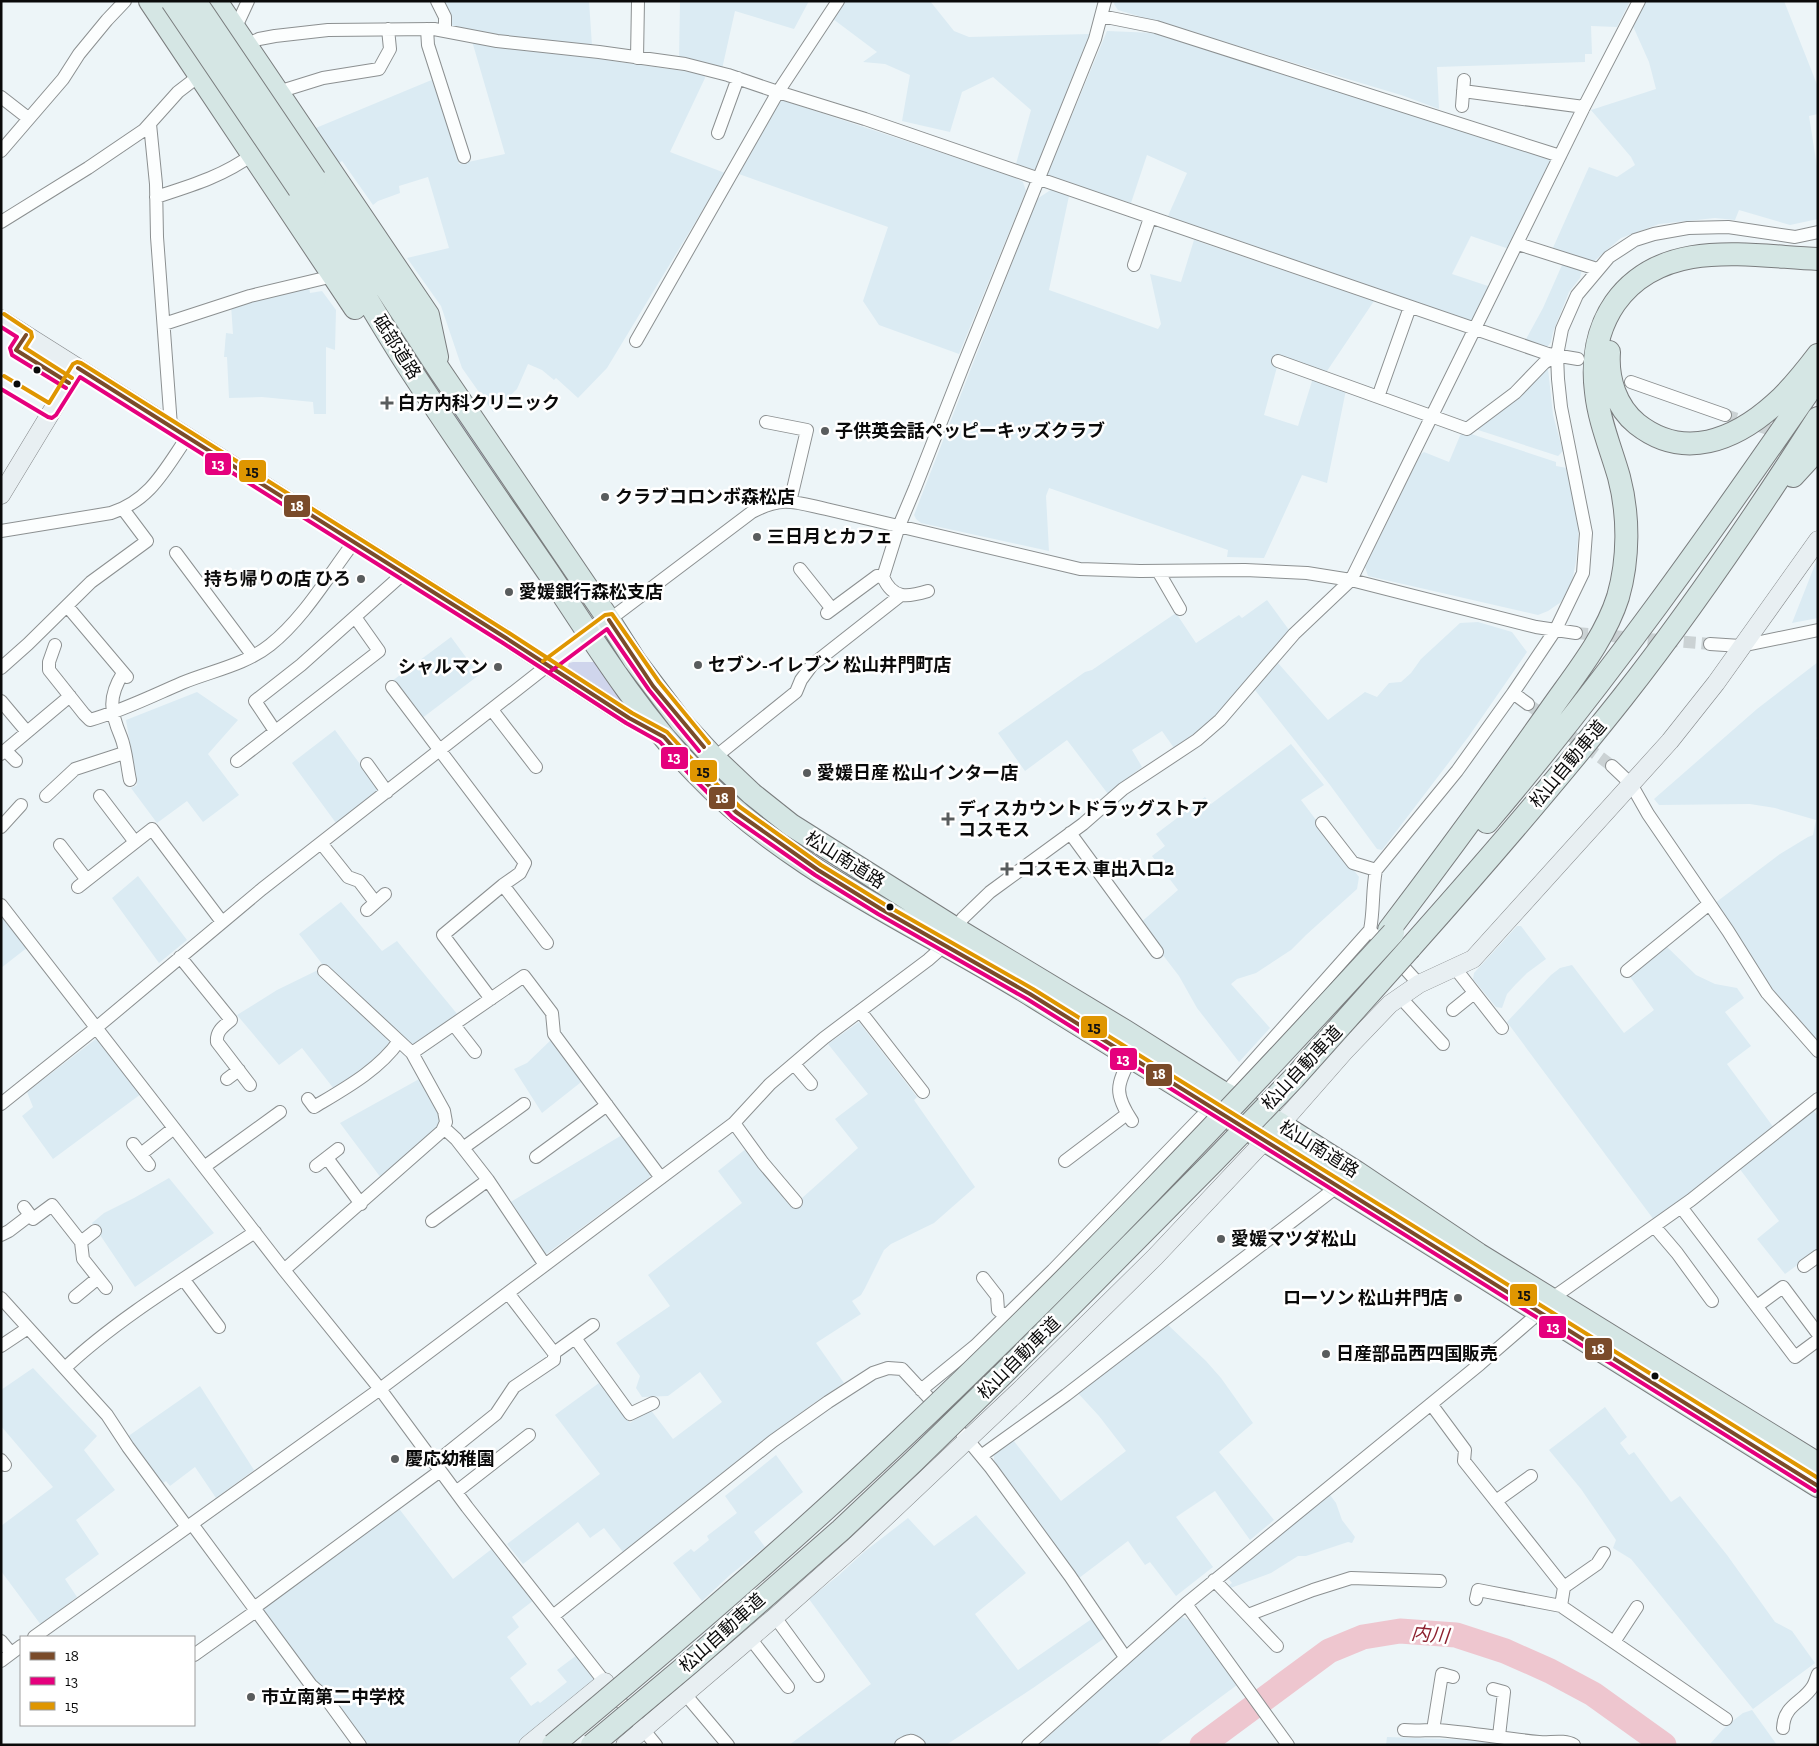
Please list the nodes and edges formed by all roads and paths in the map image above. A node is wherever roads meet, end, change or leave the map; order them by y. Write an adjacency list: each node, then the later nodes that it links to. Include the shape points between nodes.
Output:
1 (125, 1): 25 (street)
2 (150, 1): 18 (highway)
3 (172, 1): 33 (highway, 砥部道路, bridge)
4 (195, 1): 33 (highway, 砥部道路, bridge)
5 (216, 1): 16 (highway)
6 (248, 1): 16 (street)
7 (437, 1): 15 (street, via 445,17)
8 (638, 1): 17 (street)
9 (838, 1): 21 (street)
10 (1105, 1): 12 (street)
11 (1639, 1): 24 (street)
12 (1101, 16): 30 (street, via 1156,27); 32 (street, via 1095,39)
13 (388, 29): 14 (street); 16 (street); 20 (street, via 390,49 379,68 323,78)
14 (427, 29): 15 (street); 31 (street, via 428,45)
15 (445, 31): 17 (street, via 498,41)
16 (240, 37): 18 (street); 20 (highway)
17 (637, 58): 19 (street, via 685,64)
18 (200, 74): 26 (street, via 178,92); 29 (highway)
19 (738, 78): 21 (street); 27 (street)
20 (278, 92): 54 (highway, via 428,315)
21 (778, 92): 32 (street); 48 (street)
22 (1, 97): 25 (street)
23 (1462, 106): 24 (street, via 1464,86)
24 (1584, 107): 30 (street)
25 (28, 118): 28 (street)
26 (150, 124): 34 (street); 36 (street, via 88,168)
27 (718, 133)
28 (1, 151)
29 (253, 154): 34 (street, via 228,171); 43 (highway)
30 (1560, 156): 38 (street)
31 (464, 158)
32 (1038, 179): 35 (street); 69 (street)
33 (307, 184): 54 (highway, 砥部道路); 55 (highway, 砥部道路, via 353,276)
34 (156, 197): 46 (street)
35 (1150, 218): 40 (street); 44 (street)
36 (1, 222)
37 (1818, 232): 41 (street, via 1796,237 1728,227 1688,228 1636,240)
38 (1518, 244): 41 (street); 47 (street)
39 (1818, 259): 135 (highway, via 1718,254 1672,261 1636,280 1608,313 1598,334 1596,391 1625,505 1626,552 1618,596 1591,651 1481,809)
40 (1134, 265)
41 (1597, 269): 49 (street, via 1570,306)
42 (1818, 271): 50 (highway, via 1719,267 1669,277 1650,287 1629,306 1613,336 1608,368 1622,408 1632,420 1661,439 1691,444 1718,440 1738,431 1775,404)
43 (332, 273): 46 (street, via 325,278 250,296); 55 (highway, via 379,342)
44 (1410, 307): 47 (street); 58 (street)
45 (1, 319): 53 (street)
46 (164, 324): 63 (street)
47 (1475, 329): 49 (street); 60 (street)
48 (636, 341)
49 (1557, 355): 51 (street); 60 (street, via 1515,393 1467,429); 86 (street, via 1561,407 1586,533 1583,573)
50 (1818, 355)
51 (1578, 359)
52 (1278, 361): 58 (street)
53 (78, 368): 63 (street); 66 (street)
54 (440, 371): 85 (highway, 砥部道路)
55 (413, 374): 90 (highway, 砥部道路)
56 (1818, 378): 135 (highway, 松山自動車道, via 1679,576 1537,763)
57 (1631, 382): 59 (street)
58 (1378, 397): 60 (street)
59 (1725, 415)
60 (1432, 417): 79 (street)
61 (1818, 418): 71 (highway, 松山自動車道)
62 (766, 422): 67 (street, via 807,430)
63 (171, 426): 64 (street)
64 (188, 436): 68 (street, via 147,492); 73 (street)
65 (1818, 449): 71 (highway)
66 (1, 495)
67 (790, 502): 69 (street); 85 (street, via 766,505 752,512)
68 (125, 508): 70 (street); 82 (street, via 147,541 91,582)
69 (899, 526): 76 (street, via 1080,569); 78 (street)
70 (1, 531)
71 (1743, 532): 271 (highway, 松山自動車道, bridge, via 1624,696 1538,801 1294,1078 1002,1376 913,1462 692,1661)
72 (1818, 540): 92 (street)
73 (354, 542): 77 (street); 93 (street, via 288,628)
74 (176, 552): 93 (street)
75 (800, 569): 78 (street, via 829,611 877,576)
76 (1158, 571): 79 (street, via 1245,570 1307,573); 83 (street)
77 (404, 573): 84 (street); 94 (street)
78 (883, 576): 81 (street, via 891,590)
79 (1351, 580): 86 (street, via 1536,627); 125 (street, via 1294,634 1220,720 1123,789)
80 (928, 591): 81 (street)
81 (901, 596): 110 (street, via 812,664 796,692)
82 (67, 606): 88 (street); 102 (street, via 125,675 115,686)
83 (1180, 608)
84 (356, 617): 104 (street, via 255,701); 104 (street, via 379,651)
85 (609, 620): 90 (street); 103 (highway, 砥部道路)
86 (1556, 629): 89 (street); 97 (street)
87 (1818, 630): 92 (street)
88 (42, 631): 95 (street); 98 (street, via 59,649 49,662 49,670)
89 (1576, 633)
90 (589, 634): 94 (street); 106 (highway, 砥部道路)
91 (1710, 644): 92 (street)
92 (1741, 646): 118 (street, via 1693,712)
93 (253, 656): 102 (street)
94 (547, 666): 101 (street); 106 (street)
95 (1, 668)
96 (392, 687): 107 (street)
97 (1513, 693): 100 (street); 129 (street, via 1457,771)
98 (70, 696): 102 (street, via 90,720); 105 (street)
99 (1, 701): 105 (street)
100 (1528, 704)
101 (492, 710): 107 (street); 115 (street)
102 (112, 714): 109 (street)
103 (681, 722): 110 (highway, 松山南道路)
104 (275, 731): 112 (street)
105 (27, 732): 108 (street)
106 (664, 738): 116 (highway, 松山南道路)
107 (439, 751): 119 (street); 130 (street, via 525,863 520,873)
108 (4, 752): 111 (street)
109 (124, 753): 117 (street); 120 (street, via 75,769 50,791)
110 (714, 758): 116 (street); 136 (highway, 松山南道路, via 791,825)
111 (16, 761)
112 (237, 761)
113 (367, 764): 119 (street)
114 (1612, 766): 118 (street)
115 (536, 767)
116 (696, 773): 136 (highway, 松山南道路, via 736,812 789,850 881,909)
117 (130, 780)
118 (1631, 784): 132 (street); 140 (street, via 1473,959)
119 (387, 792): 127 (street)
120 (65, 795)
121 (100, 796): 126 (street)
122 (19, 814): 124 (street)
123 (1322, 822): 129 (street, via 1353,863)
124 (1, 827)
125 (1070, 833): 136 (street, via 990,892 963,918); 138 (street)
126 (136, 842): 128 (street, via 82,884); 134 (street, via 152,829)
127 (321, 843): 131 (street, via 348,877 359,881); 134 (street)
128 (60, 845)
129 (1376, 870): 135 (street, via 1373,913)
130 (503, 885): 137 (street); 146 (street, via 443,935)
131 (376, 902)
132 (1708, 904): 141 (street); 154 (street, via 1767,993)
133 (1, 905): 150 (street)
134 (222, 922): 139 (street)
135 (1384, 931): 143 (street); 163 (street); 270 (highway, 松山自動車道, bridge, via 1359,970 1245,1094 972,1371 751,1577)
136 (951, 937): 148 (street, via 928,960); 157 (highway, 松山南道路, via 1030,994); 175 (highway, 松山南道路, via 1125,1031 1220,1091)
137 (547, 943)
138 (1158, 952)
139 (180, 957): 150 (street); 159 (street, via 231,1020 216,1036 217,1042)
140 (1455, 968): 143 (street); 144 (street)
141 (1627, 970)
142 (324, 971): 152 (street)
143 (1420, 984): 145 (street)
144 (1474, 993): 147 (street); 151 (street)
145 (1400, 997): 153 (street); 175 (street, via 1344,1052)
146 (491, 999): 149 (street); 169 (street, via 524,976 552,1013 554,1034)
147 (1453, 1010)
148 (860, 1011): 158 (street); 164 (street)
149 (454, 1025): 155 (street); 156 (street)
150 (96, 1028): 167 (street); 173 (street)
151 (1502, 1028)
152 (399, 1041): 156 (street); 165 (street, via 382,1062 330,1097 314,1107)
153 (1443, 1044)
154 (1818, 1051)
155 (475, 1052)
156 (412, 1053): 174 (street, via 444,1111)
157 (1131, 1058): 175 (highway, 松山南道路); 182 (street, via 1122,1074 1119,1091 1130,1118)
158 (794, 1064): 161 (street); 172 (street, via 770,1084)
159 (239, 1070): 160 (street); 162 (street)
160 (227, 1079)
161 (811, 1084)
162 (250, 1085)
163 (1232, 1085)
164 (923, 1092)
165 (308, 1099)
166 (1818, 1100): 192 (street)
167 (1, 1104)
168 (524, 1104): 177 (street)
169 (607, 1104): 180 (street); 187 (street)
170 (280, 1112): 184 (street)
171 (1202, 1117): 211 (street)
172 (734, 1123): 187 (street); 190 (street)
173 (174, 1128): 179 (street); 184 (street)
174 (444, 1128): 177 (street); 191 (street)
175 (1272, 1132): 186 (highway, 松山南道路); 189 (highway, 松山南道路); 226 (street, via 1155,1257)
176 (133, 1144): 179 (street)
177 (463, 1148): 188 (street)
178 (338, 1149): 181 (street)
179 (141, 1154): 183 (street)
180 (545, 1155)
181 (326, 1158): 185 (street); 191 (street)
182 (1065, 1161)
183 (149, 1165)
184 (204, 1166): 196 (street)
185 (316, 1166)
186 (1356, 1172): 189 (street); 209 (highway, 松山南道路, via 1478,1254)
187 (661, 1178): 200 (street)
188 (488, 1180): 193 (street); 200 (street)
189 (1338, 1187): 209 (highway, 松山南道路); 227 (street)
190 (796, 1202)
191 (361, 1204): 202 (street)
192 (1681, 1207): 194 (street); 210 (street)
193 (432, 1221)
194 (1654, 1226): 208 (street); 209 (street)
195 (95, 1231): 198 (street)
196 (255, 1232): 202 (street); 204 (street)
197 (1, 1235): 198 (street, via 10,1231 27,1211 33,1219 52,1206)
198 (81, 1242): 206 (street, via 83,1259 102,1283)
199 (1818, 1256): 201 (street)
200 (545, 1265): 205 (street)
201 (1804, 1266)
202 (284, 1270): 221 (street)
203 (983, 1278): 211 (street, via 997,1296 998,1310)
204 (184, 1280): 213 (street); 220 (street, via 86,1348)
205 (508, 1292): 219 (street); 221 (street)
206 (75, 1296)
207 (1, 1298): 214 (street)
208 (1712, 1302)
209 (1545, 1306): 224 (street); 228 (highway, 松山南道路); 231 (highway, 松山南道路)
210 (1757, 1306): 215 (street, via 1783,1287); 217 (street, via 1795,1357)
211 (1005, 1316): 222 (street, via 975,1346)
212 (593, 1324): 216 (street)
213 (219, 1327)
214 (28, 1328): 218 (street); 220 (street)
215 (1818, 1334)
216 (575, 1338): 219 (street); 223 (street, via 630,1414)
217 (1818, 1340)
218 (1, 1346)
219 (554, 1353): 229 (street, via 554,1360 514,1387 496,1414)
220 (65, 1368): 234 (street, via 107,1415)
221 (380, 1389): 229 (street); 234 (street)
222 (921, 1390): 226 (street); 244 (street, via 902,1369 888,1368 873,1373 773,1441)
223 (653, 1403)
224 (1431, 1404): 233 (street, via 1465,1450 1464,1461); 236 (street)
225 (529, 1435): 232 (street)
226 (967, 1439): 227 (street); 246 (street)
227 (981, 1456): 254 (street)
228 (1818, 1464)
229 (438, 1467): 232 (street); 243 (street)
230 (1531, 1476): 233 (street)
231 (1818, 1486)
232 (456, 1492): 244 (street)
233 (1496, 1501): 238 (street)
234 (189, 1525): 243 (street); 247 (street)
235 (1604, 1553): 238 (street, via 1597,1564)
236 (1214, 1580): 240 (street); 245 (street)
237 (1440, 1581): 245 (street, via 1351,1578)
238 (1564, 1587): 241 (street)
239 (1476, 1599): 241 (street, via 1478,1590)
240 (1186, 1604): 254 (street); 278 (street)
241 (1561, 1606): 250 (street)
242 (1637, 1607): 250 (street)
243 (255, 1610): 253 (street); 268 (street, via 310,1685 325,1697)
244 (553, 1616): 258 (street)
245 (1248, 1616): 251 (street)
246 (775, 1617): 248 (street); 256 (street)
247 (35, 1636)
248 (750, 1638): 259 (street); 261 (street)
249 (1, 1641): 252 (street)
250 (1614, 1642): 262 (street)
251 (1277, 1646)
252 (11, 1654)
253 (195, 1654)
254 (1125, 1657): 277 (street)
255 (1818, 1674): 263 (street, via 1813,1687 1788,1710)
256 (818, 1676)
257 (1454, 1677): 266 (street, via 1442,1674)
258 (605, 1682): 264 (street); 269 (street)
259 (788, 1686)
260 (1493, 1689): 267 (street, via 1504,1692)
261 (686, 1694): 264 (street); 274 (street)
262 (1726, 1719)
263 (1783, 1728)
264 (644, 1730): 272 (street); 273 (street)
265 (1404, 1730): 266 (street)
266 (1433, 1730): 267 (street)
267 (1499, 1736): 279 (street)
268 (360, 1745)
269 (528, 1745)
270 (553, 1745)
271 (592, 1745)
272 (625, 1745)
273 (656, 1745)
274 (728, 1745)
275 (901, 1745): 276 (street, via 913,1740)
276 (919, 1745)
277 (1028, 1745)
278 (1288, 1745)
279 (1574, 1745)

